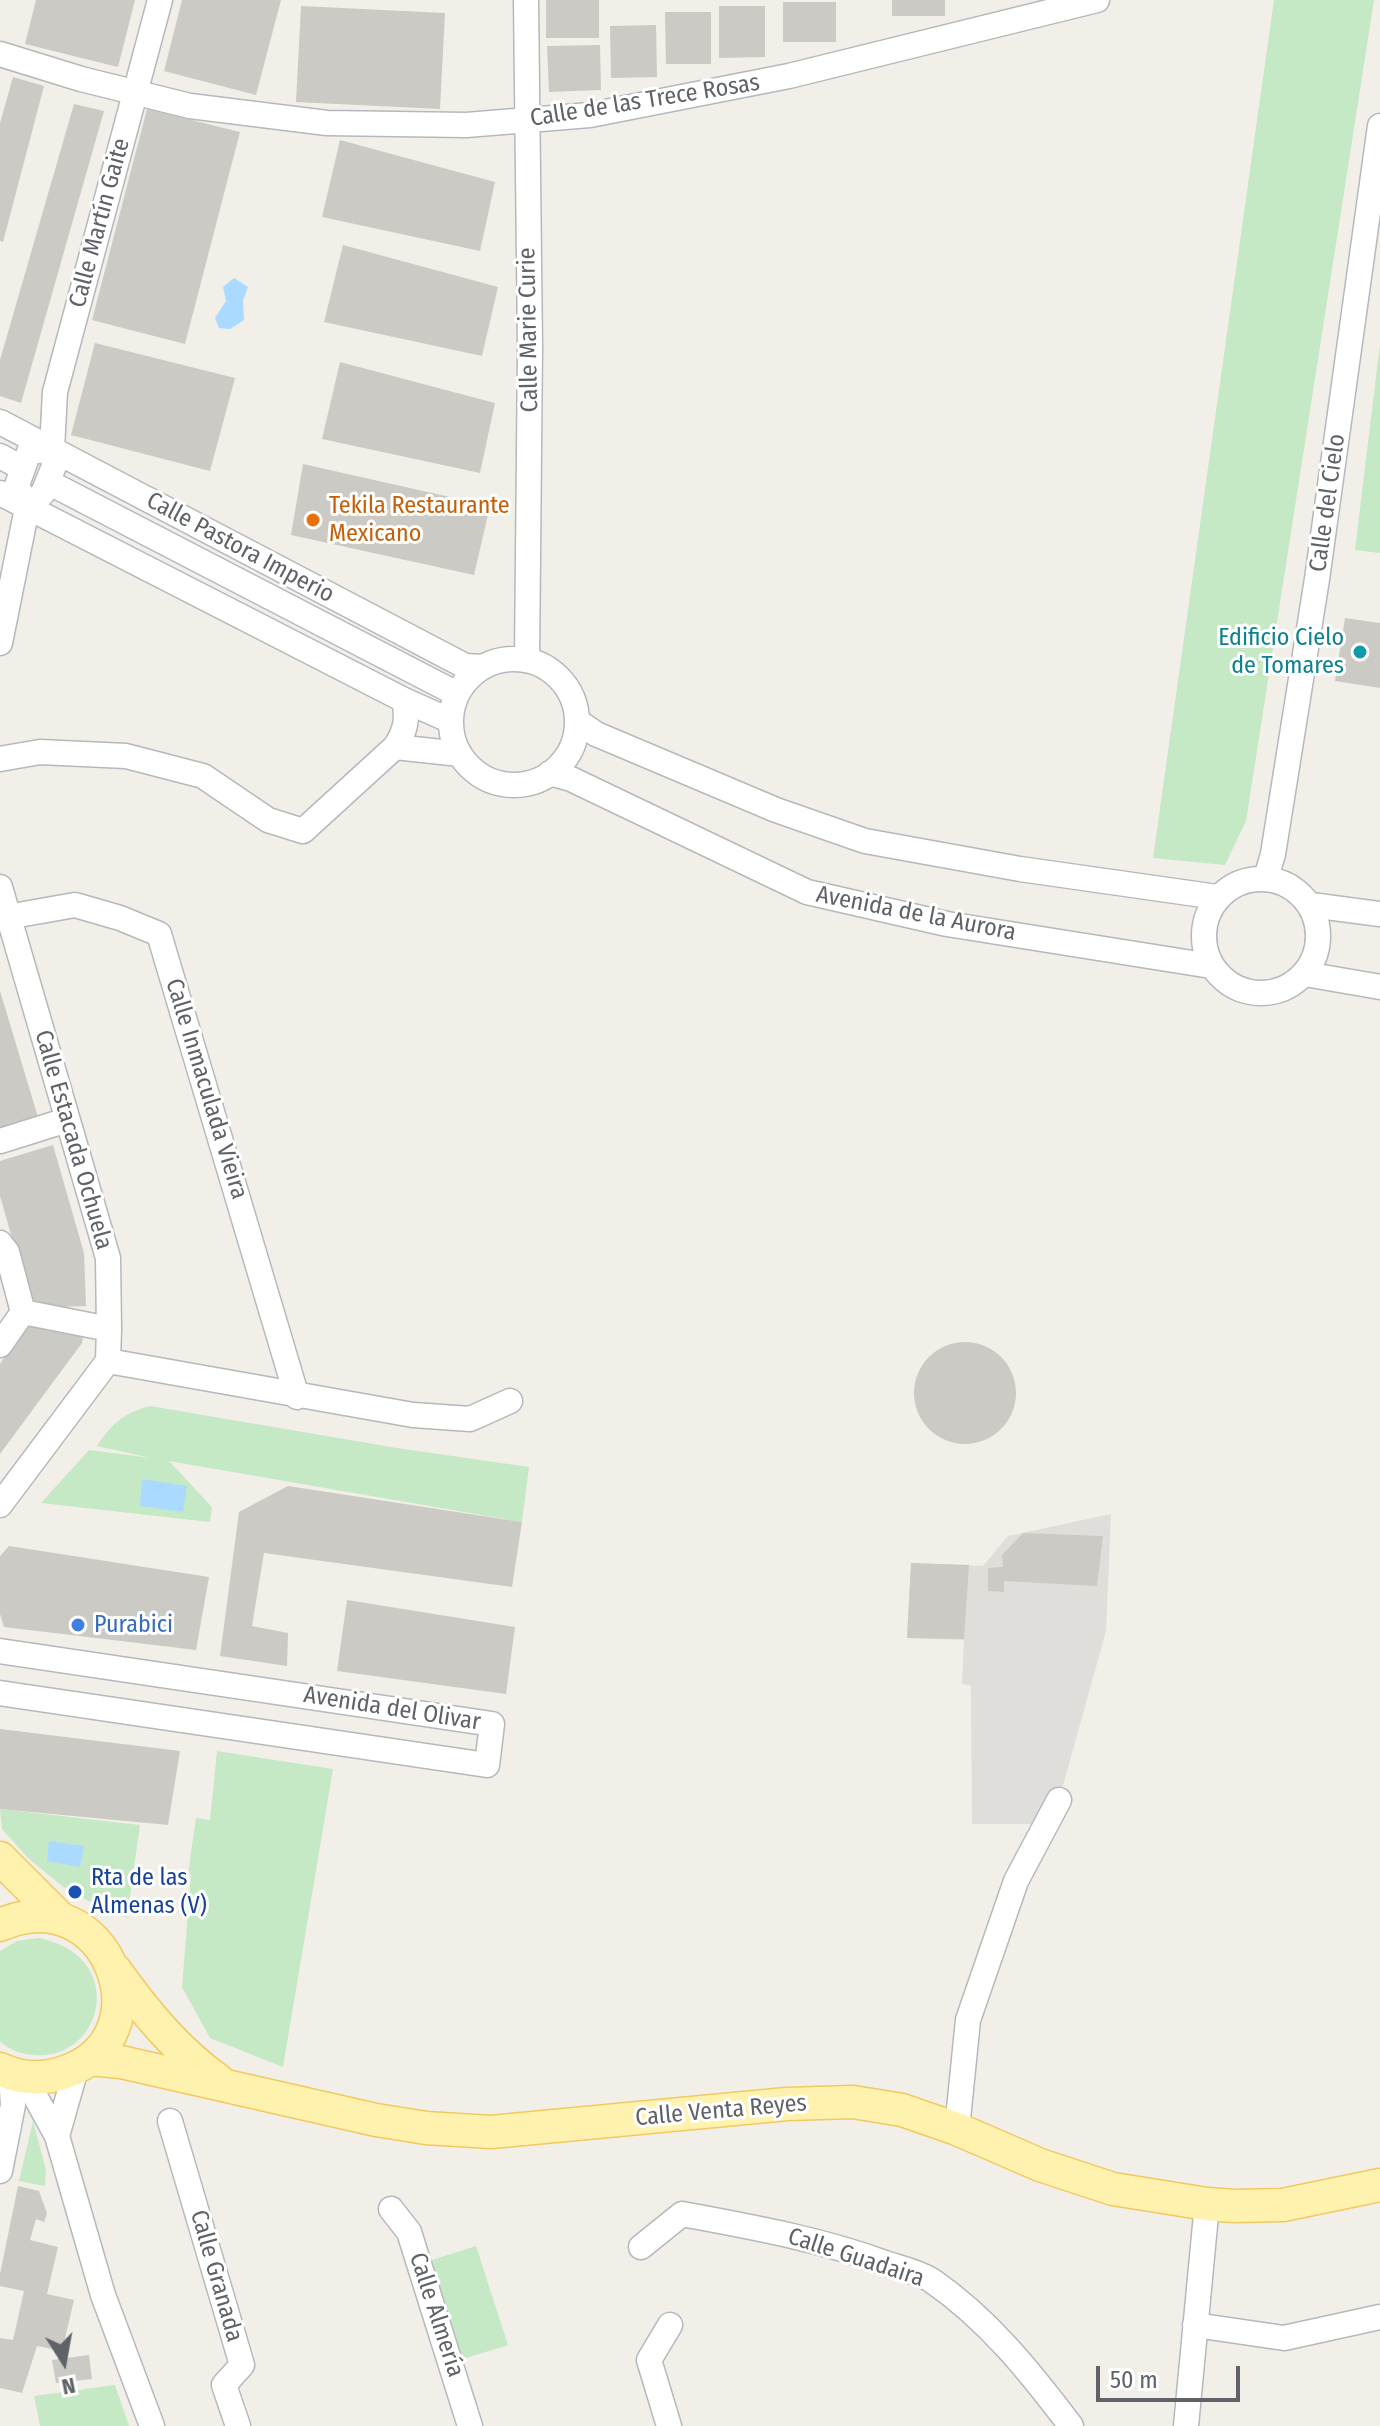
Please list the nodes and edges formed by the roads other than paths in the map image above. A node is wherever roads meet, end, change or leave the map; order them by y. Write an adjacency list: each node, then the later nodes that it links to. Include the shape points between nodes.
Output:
1 (160, 0): 5 (street, Calle Martín Gaite)
2 (526, 0): 6 (street, Calle Marie Curie)
3 (1097, 0): 6 (street, Calle de las Trece Rosas, via 789,76 590,115)
4 (0, 54): 5 (street, Calle de las Trece Rosas)
5 (134, 92): 6 (street, Calle de las Trece Rosas, via 190,106 327,123); 9 (street, Calle Martín Gaite, via 55,392)
6 (526, 121): 16 (street, Calle Marie Curie)
7 (1380, 126): 26 (street, Calle del Cielo, via 1317,579)
8 (0, 422): 9 (street, Calle Pastora Imperio)
9 (52, 449): 11 (street, via 29,452); 12 (street, Calle Martín Gaite, via 54,466); 17 (street, Calle Pastora Imperio, via 465,666)
10 (0, 456): 11 (street)
11 (22, 468): 14 (street, via 17,485)
12 (48, 482): 14 (street); 18 (street)
13 (0, 493): 14 (street)
14 (27, 508): 15 (street); 19 (street)
15 (0, 643)
16 (527, 660): 17 (street, via 513,658); 21 (street, via 563,682)
17 (482, 667): 18 (street)
18 (457, 694): 20 (street)
19 (404, 700): 20 (street); 22 (street, via 408,718)
20 (451, 721): 23 (street)
21 (577, 721): 25 (street, via 570,751); 28 (street, via 596,734 776,810 865,841)
22 (395, 747): 23 (street); 24 (street, via 303,831 268,820 203,776 126,756 40,752)
23 (460, 754): 25 (street, via 491,780 531,782)
24 (0, 759)
25 (550, 773): 32 (street, Avenida de la Aurora, via 807,892 947,924)
26 (1266, 878): 28 (street, via 1230,886); 29 (street, via 1295,888)
27 (0, 887): 31 (street, Calle Estacada Ochuela)
28 (1217, 897): 32 (street, via 1205,921 1203,942)
29 (1311, 905): 30 (street); 33 (street, via 1319,936)
30 (1380, 914)
31 (7, 917): 35 (street, Calle Estacada Ochuela); 42 (street, Calle Inmaculada Vieira, via 75,905 159,934)
32 (1211, 966): 33 (street, via 1235,988 1258,994 1284,989)
33 (1305, 974): 34 (street)
34 (1380, 987)
35 (67, 1120): 36 (street); 39 (street, Calle Estacada Ochuela, via 108,1258)
36 (0, 1141)
37 (0, 1243): 38 (street)
38 (23, 1312): 39 (street); 40 (street)
39 (109, 1329): 41 (street, Calle Estacada Ochuela)
40 (0, 1345)
41 (108, 1361): 42 (street); 44 (street)
42 (297, 1397): 43 (street, via 470,1419)
43 (510, 1401)
44 (0, 1504)
45 (0, 1651): 46 (street, Avenida del Olivar, via 492,1724 487,1765)
46 (0, 1693)
47 (1059, 1800): 56 (street, via 1016,1881 968,2020)
48 (0, 1858): 49 (main road, Calle Venta Reyes)
49 (60, 1918): 50 (main road, via 27,1916); 51 (main road, Calle Venta Reyes, via 84,1929)
50 (0, 1925)
51 (115, 1970): 52 (main road, via 116,2018 106,2041); 54 (main road, Calle Venta Reyes, via 189,2060)
52 (83, 2064): 53 (main road, Calle Venta Reyes, via 51,2077); 54 (main road, Calle Venta Reyes, via 121,2062); 57 (street)
53 (12, 2073): 57 (street); 58 (street, via 13,2105)
54 (224, 2085): 56 (main road, Calle Venta Reyes, via 439,2129 491,2132 853,2102 902,2110)
55 (170, 2121): 67 (street, Calle Granada, via 242,2365 224,2385)
56 (957, 2129): 60 (main road, Calle Venta Reyes, via 1113,2189)
57 (57, 2136): 66 (street, via 103,2295)
58 (0, 2171)
59 (1380, 2185): 60 (main road, Calle Venta Reyes, via 1283,2205)
60 (1207, 2204): 65 (street)
61 (391, 2209): 68 (street, Calle Almería, via 409,2232)
62 (641, 2247): 70 (street, Calle Guadaira, via 682,2214 840,2248 929,2279 998,2336)
63 (1380, 2317): 65 (street, via 1284,2338)
64 (670, 2325): 69 (street, via 649,2360)
65 (1195, 2325): 71 (street)
66 (152, 2426)
67 (238, 2426)
68 (470, 2426)
69 (669, 2426)
70 (1071, 2426)
71 (1186, 2426)

